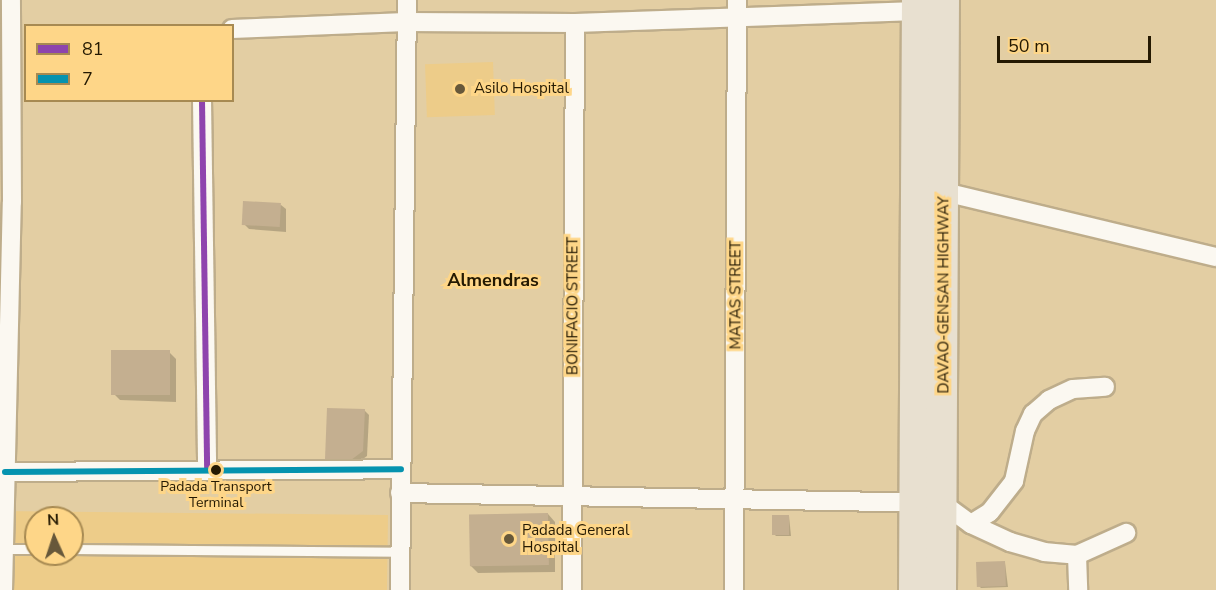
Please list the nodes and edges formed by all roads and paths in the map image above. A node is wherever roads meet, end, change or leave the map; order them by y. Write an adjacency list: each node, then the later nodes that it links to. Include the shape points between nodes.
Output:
1 (11, 0): 8 (street)
2 (407, 0): 5 (street)
3 (926, 4): 4 (street); 10 (highway, DAVAO-GENSAN HIGHWAY); 21 (highway, DAVAO-GENSAN HIGHWAY)
4 (737, 8): 6 (street); 19 (street, MATAS STREET)
5 (406, 22): 6 (street); 7 (street); 14 (street)
6 (574, 23): 18 (street, BONIFACIO STREET)
7 (234, 28)
8 (12, 30): 12 (street)
9 (202, 102): 15 (street)
10 (945, 192): 11 (street); 21 (highway, DAVAO-GENSAN HIGHWAY)
11 (1216, 257)
12 (5, 330): 16 (street)
13 (1105, 387): 22 (street, via 1073,388 1049,400 1033,414 1024,431 1014,481 990,512)
14 (401, 469): 15 (street); 17 (street)
15 (207, 470): 16 (street)
16 (4, 472): 20 (street)
17 (400, 493): 18 (street); 27 (street)
18 (573, 494): 19 (street); 31 (street, BONIFACIO STREET)
19 (735, 499): 21 (street); 32 (street, MATAS STREET)
20 (2, 503): 24 (street)
21 (928, 503): 22 (street); 33 (highway, DAVAO-GENSAN HIGHWAY); 34 (highway, DAVAO-GENSAN HIGHWAY)
22 (971, 524): 28 (street, via 1030,549)
23 (1126, 533): 28 (street)
24 (3, 549): 25 (lane); 29 (street)
25 (24, 549)
26 (84, 549): 27 (lane)
27 (399, 552): 30 (street)
28 (1077, 555): 35 (street)
29 (3, 590)
30 (400, 590)
31 (572, 590)
32 (734, 590)
33 (914, 590)
34 (941, 590)
35 (1078, 590)

